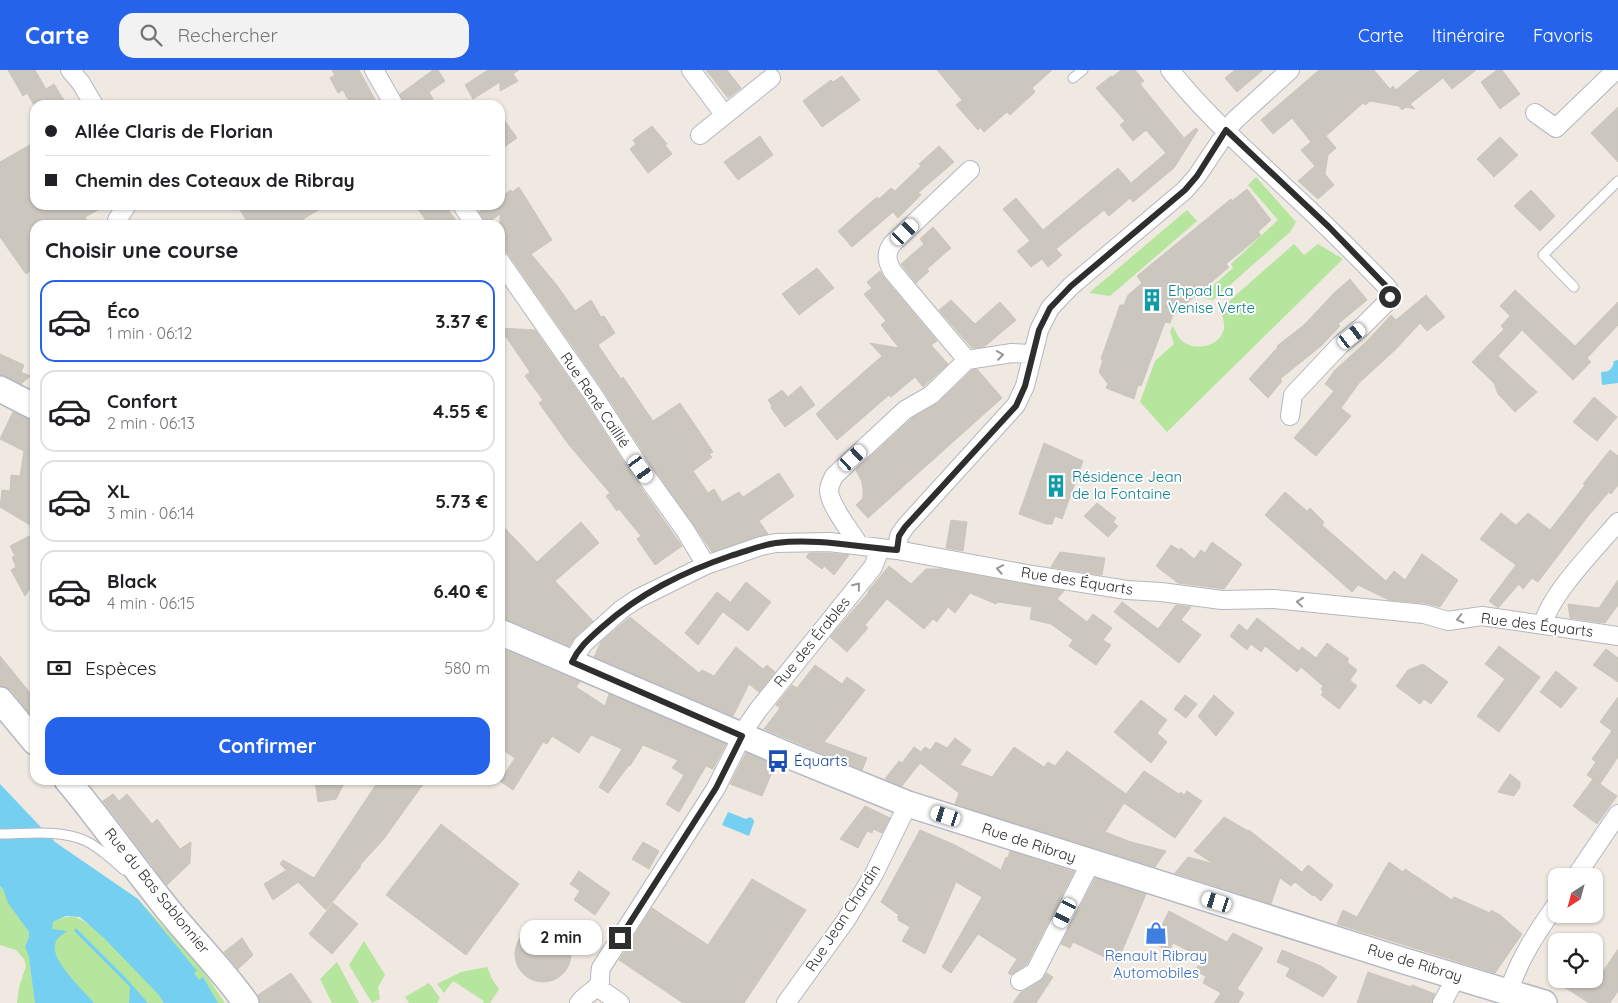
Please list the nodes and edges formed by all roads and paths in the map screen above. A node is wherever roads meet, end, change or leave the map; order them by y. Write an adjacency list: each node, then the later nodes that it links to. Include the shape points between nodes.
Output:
1 (70, 70): 10 (street)
2 (374, 70): 11 (street)
3 (691, 70): 13 (street)
4 (1082, 70): 9 (lane)
5 (1170, 70): 14 (street)
6 (1290, 70): 14 (street, Rue des Érables)
7 (1616, 70): 12 (street, via 1556,128)
8 (771, 78): 13 (street)
9 (1073, 78)
10 (91, 100)
11 (391, 100)
12 (1535, 113)
13 (724, 114): 15 (street)
14 (1226, 130): 22 (street, Rue des Érables, via 1185,190 1059,297 1043,319); 26 (street, via 1329,227 1390,292 1388,301 1293,395)
15 (700, 135)
16 (970, 170): 23 (street, via 892,244 887,256 893,272)
17 (1618, 181): 21 (lane, via 1543,255)
18 (124, 210): 19 (street)
19 (117, 220)
20 (505, 268): 30 (street, Rue René Caillié)
21 (1574, 287)
22 (1032, 354): 23 (street, one-way to 22, via 1012,353); 29 (street, Rue des Érables, via 1025,386 1016,406 905,527)
23 (968, 360): 28 (street, via 931,395 905,410 834,476 829,493 832,503)
24 (0, 390): 25 (street)
25 (30, 405)
26 (1290, 416)
27 (1618, 522): 31 (street, via 1563,588 1546,612)
28 (856, 545): 29 (street, Rue des Équarts); 30 (street, Rue des Équarts, via 776,543)
29 (889, 549): 31 (street, Rue des Équarts, one-way to 29, via 1482,616 1448,621 1424,614 1274,599 1222,600 1127,590); 37 (street, Rue des Érables, one-way to 29, via 758,710)
30 (706, 565): 34 (street, Rue des Équarts, via 622,609 583,644)
31 (1543, 624): 33 (street, Rue des Équarts)
32 (505, 634): 34 (street, Rue de Ribray)
33 (1618, 636)
34 (572, 662): 37 (street, Rue de Ribray)
35 (0, 700): 36 (street)
36 (30, 736)
37 (742, 736): 39 (street, Rue de Ribray); 48 (street, Rue des Érables, via 716,788 601,968)
38 (71, 785): 44 (street, Rue du Bas Sablonnier)
39 (908, 804): 42 (street, Rue de Ribray); 53 (street, Rue Jean Chardin, via 874,874 846,920)
40 (1618, 814): 43 (street)
41 (0, 834): 44 (lane, via 71,836 101,851 131,878)
42 (1091, 862): 46 (street, Rue de Ribray); 47 (street, via 1035,972)
43 (1581, 868)
44 (143, 878): 50 (street, Rue du Bas Sablonnier)
45 (1548, 916): 49 (street, via 1518,965)
46 (1457, 976): 49 (street, Rue de Ribray); 54 (street)
47 (1020, 981)
48 (598, 987): 51 (street); 52 (street)
49 (1509, 991): 55 (street, Rue de Ribray)
50 (246, 1003)
51 (579, 1003)
52 (620, 1003)
53 (786, 1003)
54 (1442, 1003)
55 (1544, 1003)

